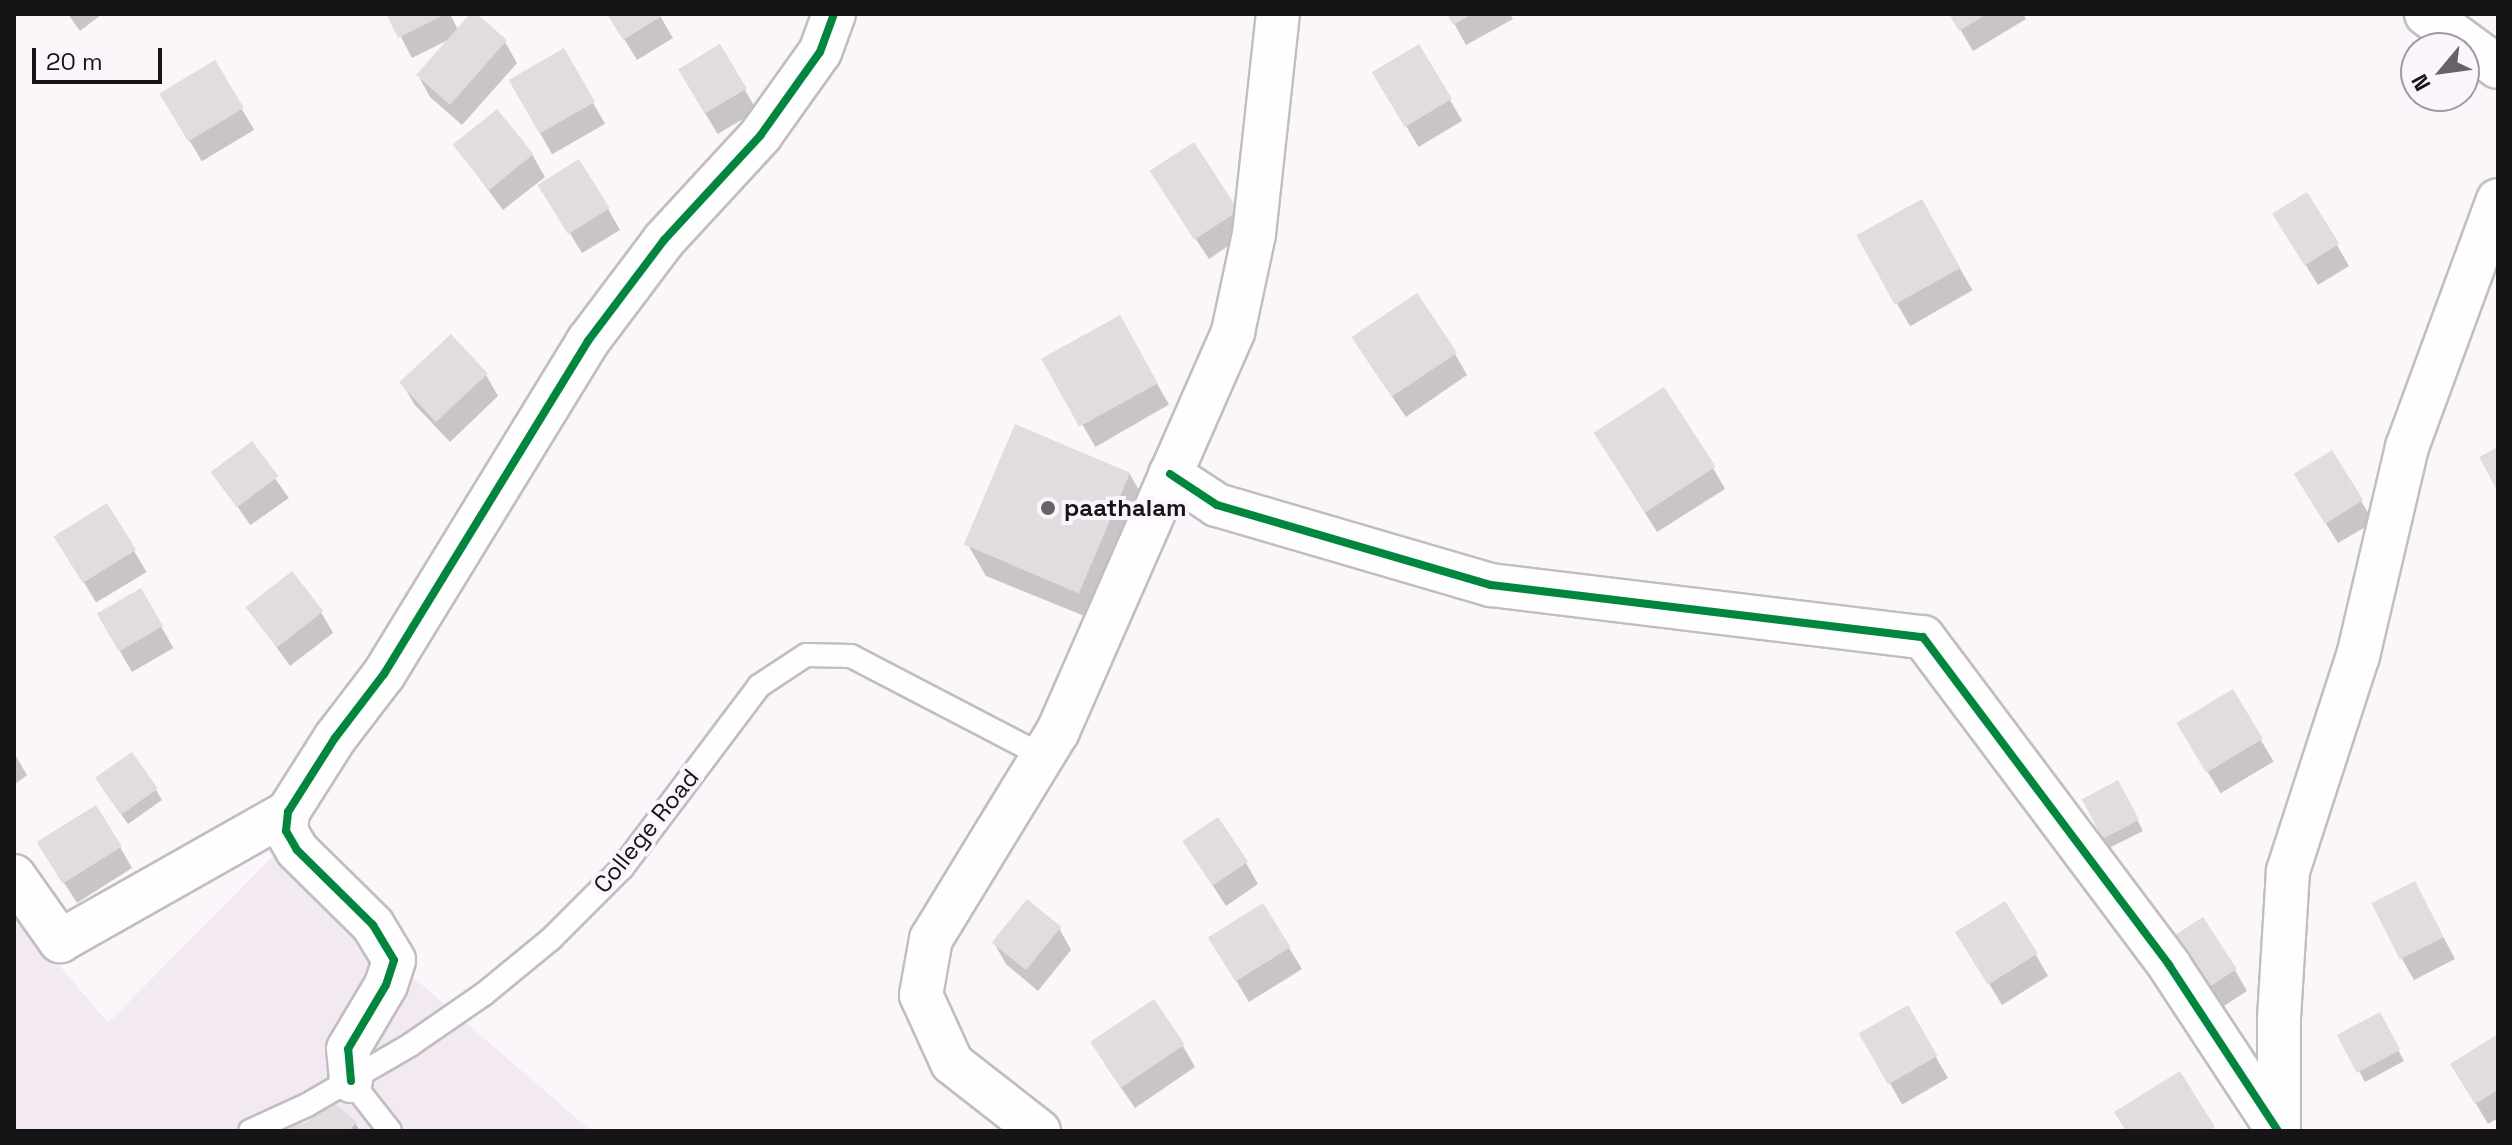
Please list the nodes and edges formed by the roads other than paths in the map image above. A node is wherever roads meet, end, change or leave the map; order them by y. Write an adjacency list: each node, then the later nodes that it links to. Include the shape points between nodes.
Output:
1 (834, 14): 8 (street, via 820,52 760,136 664,240 588,341 384,674)
2 (1278, 14): 6 (street, via 1254,234 1233,332)
3 (2426, 14): 4 (street)
4 (2498, 67)
5 (2498, 200): 14 (street, via 2407,447 2358,656 2288,871)
6 (1170, 474): 7 (street); 14 (street, via 1217,505 1491,585 1923,637 2169,965)
7 (1043, 756): 10 (lane, College Road, via 851,656 806,655 759,686 622,868 551,939 484,994); 13 (street, via 931,939 921,995 952,1063)
8 (288, 812): 9 (street, via 60,941); 10 (street, via 286,831 297,850 373,925 394,960 386,985 348,1049)
9 (14, 876)
10 (351, 1081): 11 (lane, College Road); 12 (lane)
11 (250, 1131)
12 (390, 1131)
13 (1039, 1131)
14 (2279, 1131)

